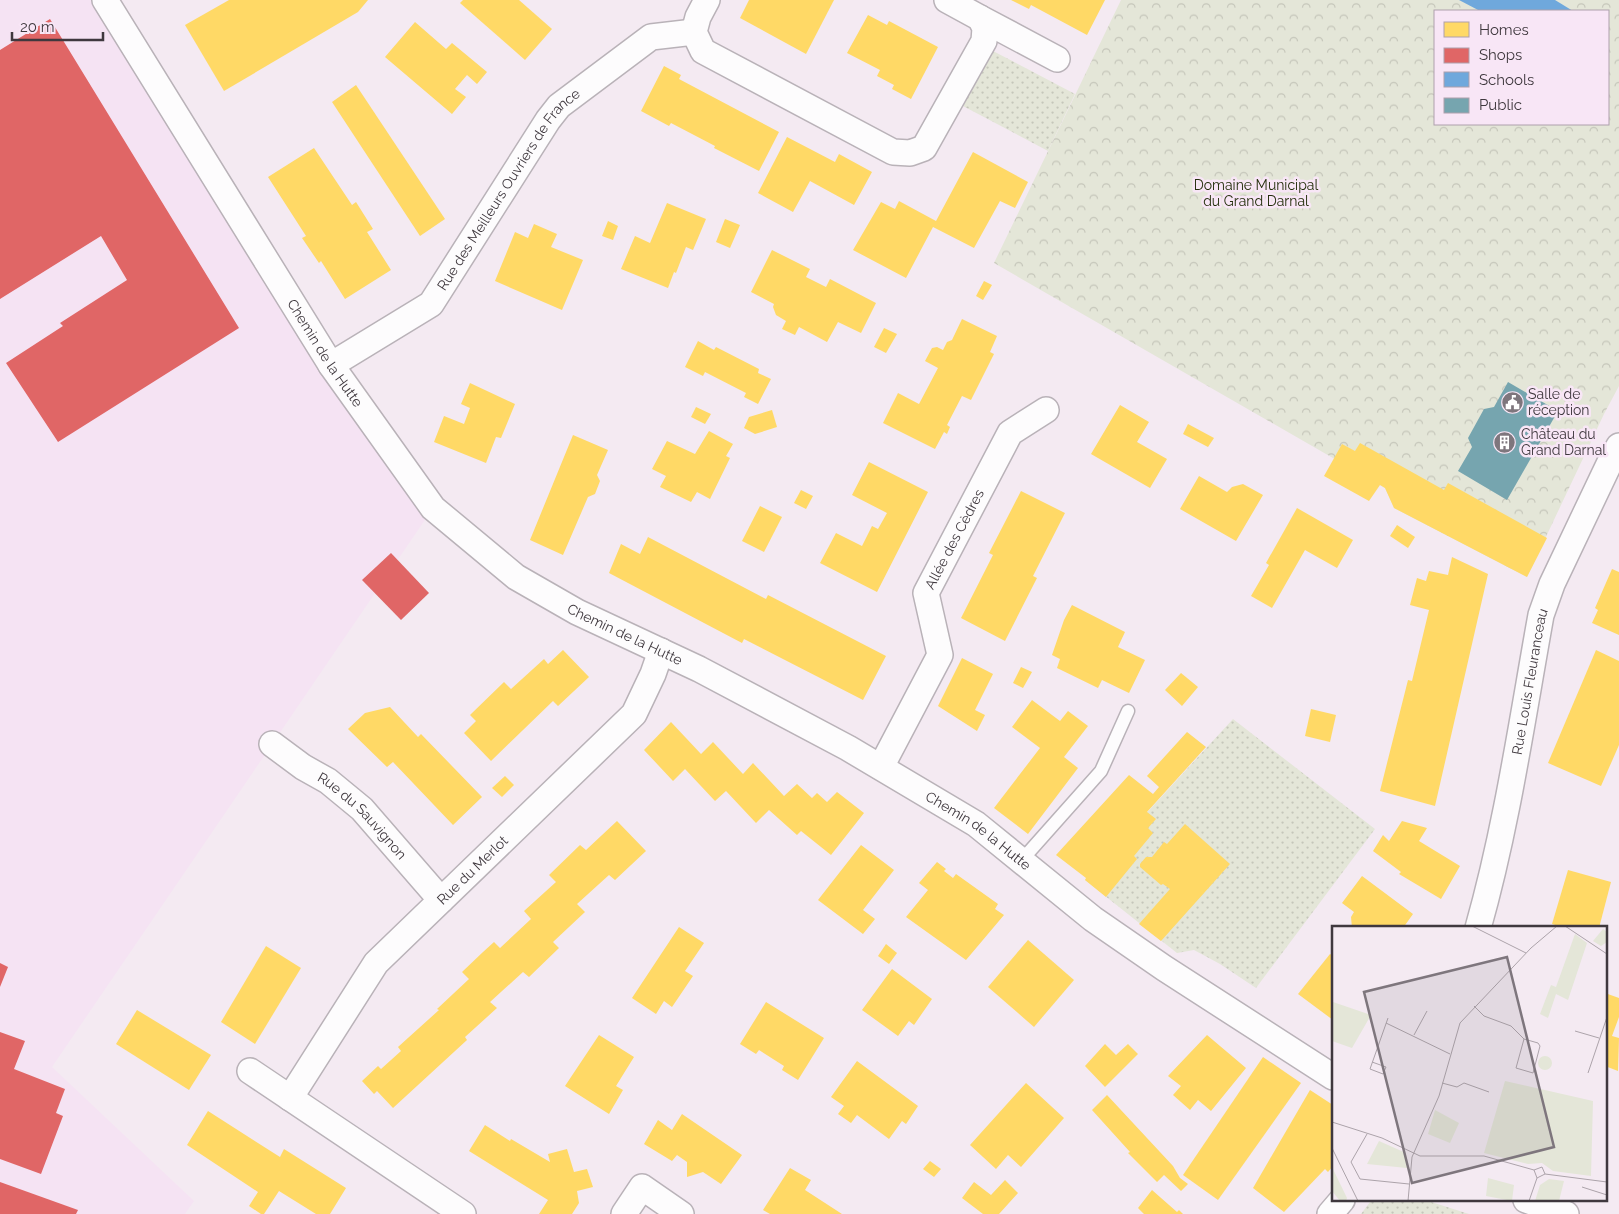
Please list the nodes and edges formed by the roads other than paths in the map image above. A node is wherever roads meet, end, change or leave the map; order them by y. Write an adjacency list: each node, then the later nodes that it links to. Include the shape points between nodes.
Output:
1 (105, 0): 7 (street, Chemin de la Hutte)
2 (707, 0): 5 (street)
3 (946, 0): 4 (street)
4 (980, 18): 5 (street, via 985,28 984,40 924,148 910,153 893,152 703,51); 6 (street)
5 (694, 32): 7 (street, Rue des Meilleurs Ouvriers de France, via 651,37 560,106 431,304)
6 (1057, 59)
7 (331, 365): 10 (street, Chemin de la Hutte, via 433,508 516,578 577,612)
8 (1046, 410): 13 (street, Allée des Cèdres, via 1010,433 926,593 940,655)
9 (1619, 446): 16 (street, Rue Louis Fleuranceau, via 1552,584 1541,615 1505,816)
10 (662, 651): 13 (street, Chemin de la Hutte); 15 (street, Rue du Merlot, via 634,714)
11 (1128, 711): 14 (lane, via 1102,771)
12 (272, 744): 15 (street, Rue du Sauvignon, via 328,780 362,809)
13 (881, 767): 14 (street, Chemin de la Hutte, via 976,824)
14 (1021, 860): 18 (street, Chemin de la Hutte, via 1093,919)
15 (441, 900): 19 (street, Rue du Merlot, via 376,963)
16 (1479, 926)
17 (250, 1071): 19 (street)
18 (1332, 1076)
19 (290, 1098): 22 (street)
20 (1340, 1202): 25 (street)
21 (1532, 1202): 26 (street)
22 (464, 1214)
23 (624, 1214): 24 (street, via 642,1187)
24 (681, 1214)
25 (1330, 1214)
26 (1566, 1214)

